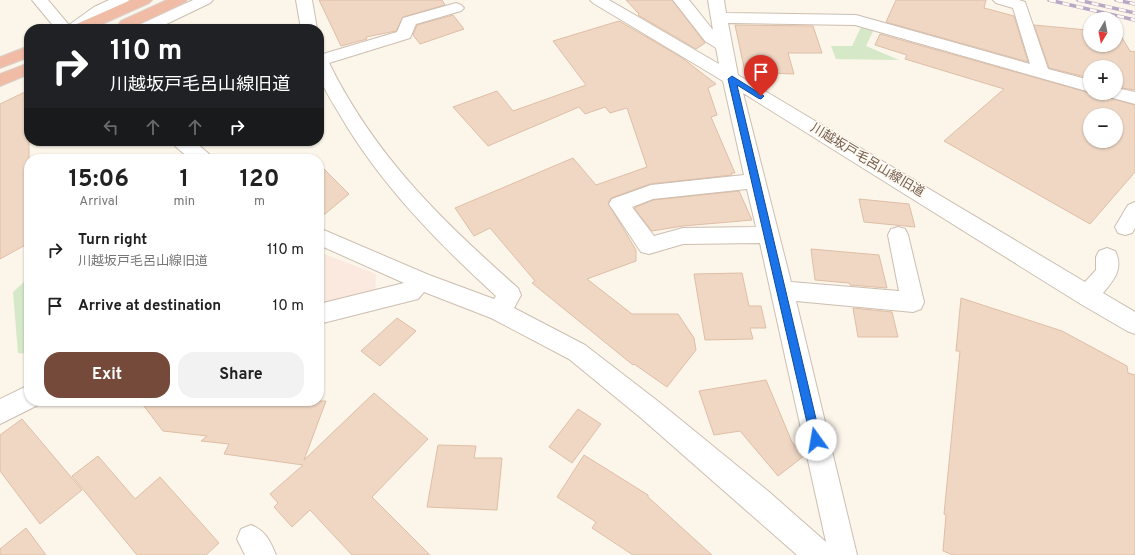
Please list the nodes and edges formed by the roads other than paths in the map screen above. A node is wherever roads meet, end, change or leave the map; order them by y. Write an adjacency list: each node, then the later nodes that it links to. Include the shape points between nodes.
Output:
1 (40, 0): 12 (street)
2 (144, 0): 8 (highway)
3 (205, 0): 11 (street)
4 (304, 0): 16 (street)
5 (598, 0): 24 (street, 川越坂戸毛呂山線旧道)
6 (681, 0): 17 (street, via 711,38)
7 (1001, 0): 23 (street, via 1020,5)
8 (120, 6): 13 (street, via 99,10); 14 (highway)
9 (456, 8): 19 (street, via 409,21 404,35)
10 (718, 9): 17 (street); 23 (street, via 856,20)
11 (179, 10): 15 (street)
12 (60, 24)
13 (81, 24)
14 (87, 24)
15 (140, 24)
16 (308, 24)
17 (724, 45): 24 (street)
18 (24, 52): 20 (highway)
19 (324, 58)
20 (0, 63)
21 (324, 69): 37 (street, via 344,107 377,157 409,197 510,295)
22 (24, 70): 25 (highway)
23 (1041, 72): 26 (street)
24 (732, 79): 29 (street); 36 (street, 川越坂戸毛呂山線旧道)
25 (0, 81)
26 (1083, 84)
27 (1123, 95): 28 (street)
28 (1135, 98)
29 (755, 181): 30 (street); 30 (street, via 651,192 618,204 649,246 683,236)
30 (769, 235): 35 (street)
31 (898, 235): 35 (street, via 913,302)
32 (324, 238): 34 (street)
33 (1107, 257): 36 (street, via 1107,273)
34 (421, 281): 37 (street); 38 (street, via 410,292)
35 (782, 291): 43 (street)
36 (1088, 296): 39 (street, 川越坂戸毛呂山線旧道)
37 (499, 311): 42 (street, via 577,352 650,410)
38 (324, 313)
39 (1135, 324)
40 (24, 400): 41 (street)
41 (0, 412)
42 (819, 555)
43 (843, 555)

